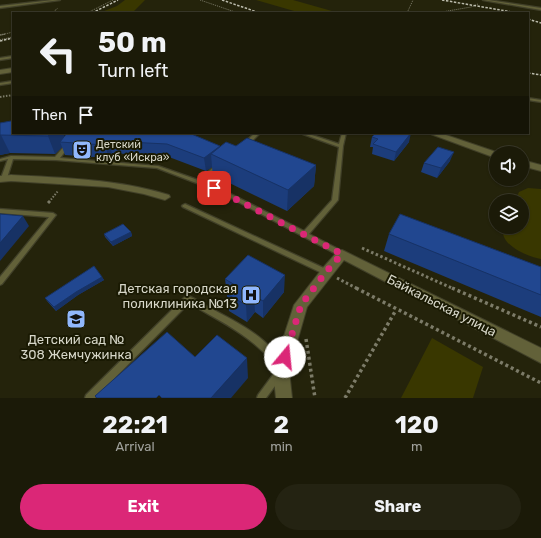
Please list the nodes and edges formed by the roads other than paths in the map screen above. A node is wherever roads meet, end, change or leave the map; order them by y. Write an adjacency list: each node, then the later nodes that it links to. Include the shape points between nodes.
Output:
1 (60, 0): 3 (lane)
2 (484, 0): 4 (lane)
3 (0, 7)
4 (541, 9)
5 (12, 57): 6 (lane)
6 (0, 59)
7 (12, 70): 8 (street)
8 (0, 72)
9 (12, 82): 10 (lane)
10 (0, 84)
11 (529, 99): 12 (lane)
12 (541, 102)
13 (257, 134): 19 (lane)
14 (305, 134): 18 (lane)
15 (344, 134): 18 (lane)
16 (435, 134): 20 (street)
17 (70, 143): 22 (lane)
18 (341, 146): 32 (lane, via 335,200)
19 (242, 147)
20 (489, 153)
21 (11, 157): 22 (lane); 23 (lane); 27 (lane)
22 (56, 159): 24 (lane, via 158,166 199,182)
23 (0, 160)
24 (221, 164)
25 (529, 165): 26 (street)
26 (541, 168)
27 (2, 179): 29 (street, via 105,183 136,188)
28 (214, 188): 32 (lane)
29 (165, 197)
30 (185, 206): 34 (lane)
31 (0, 211): 35 (lane, via 53,215)
32 (305, 234): 33 (lane)
33 (342, 254): 34 (street); 36 (street, Байкальская улица)
34 (326, 272): 37 (street, via 301,305)
35 (0, 282)
36 (541, 356)
37 (281, 370): 38 (lane, via 275,358 253,338 188,299); 39 (lane); 40 (street)
38 (89, 398)
39 (261, 398)
40 (284, 398)

